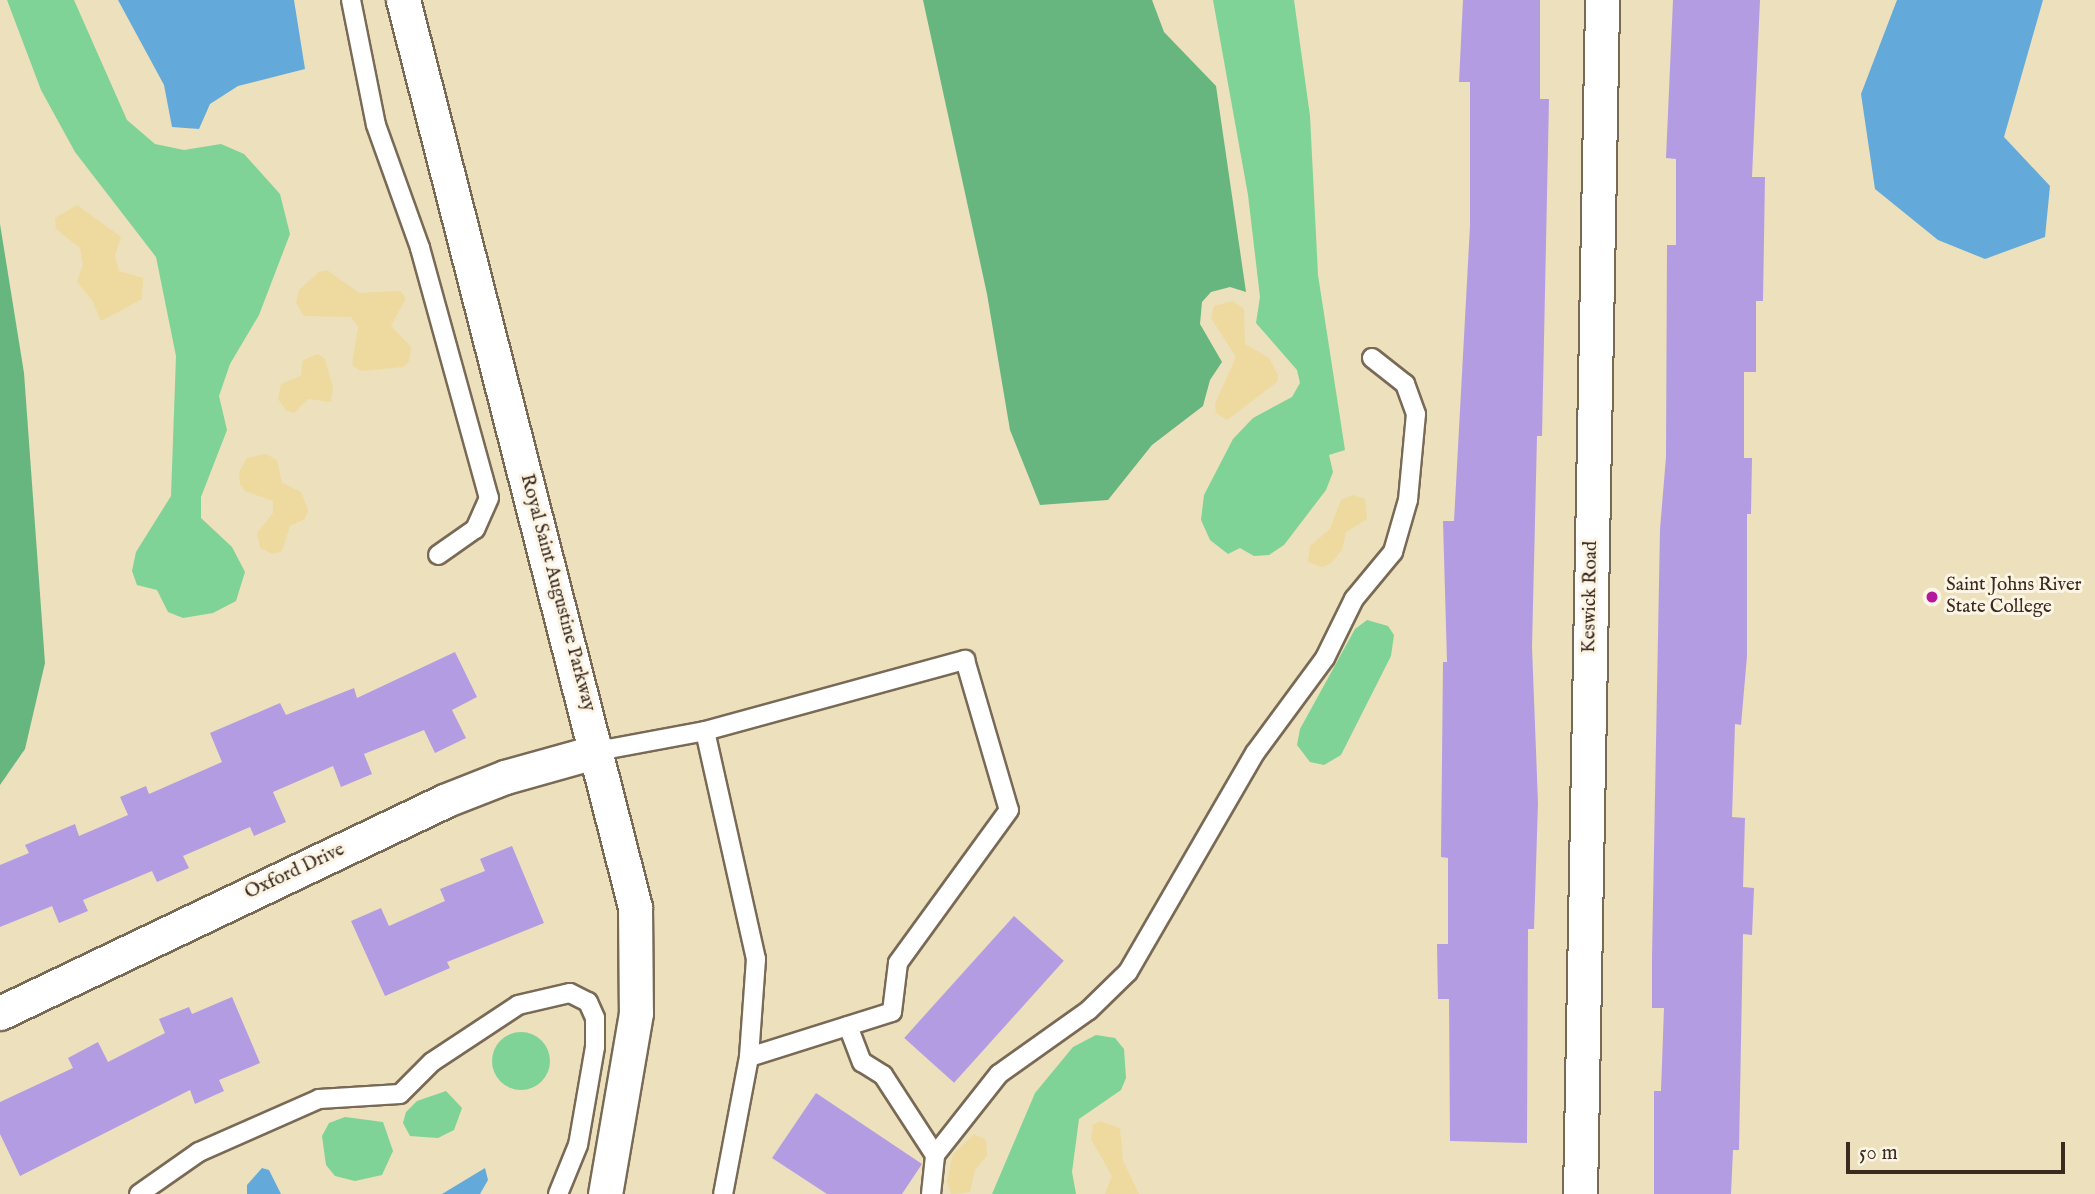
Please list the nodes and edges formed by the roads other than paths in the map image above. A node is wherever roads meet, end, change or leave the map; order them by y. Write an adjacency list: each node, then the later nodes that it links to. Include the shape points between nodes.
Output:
1 (351, 0): 5 (lane, via 376,125 420,248 489,498 475,529)
2 (403, 0): 7 (street, Royal Saint Augustine Parkway)
3 (1602, 0): 17 (street, Keswick Road)
4 (1372, 358): 11 (lane, via 1405,384 1416,414 1408,500 1393,552 1354,599 1325,658 1255,752 1128,972 1089,1010 999,1074)
5 (438, 555)
6 (705, 731): 7 (lane); 9 (lane, via 964,660 1009,810 898,963 892,1012); 10 (lane, via 756,959)
7 (598, 751): 8 (street, Oxford Drive, via 505,777 444,801); 14 (street, Royal Saint Augustine Parkway, via 635,907 639,960 636,1013)
8 (0, 1013)
9 (848, 1026): 10 (lane); 11 (lane, via 862,1062 883,1075)
10 (749, 1057): 15 (lane)
11 (935, 1155): 16 (lane)
12 (139, 1194): 13 (lane, via 199,1152 271,1118 336,1096 380,1099 400,1094 432,1062 518,1005 570,993 588,1002 595,1018 595,1047 578,1145)
13 (558, 1194)
14 (605, 1194)
15 (723, 1194)
16 (931, 1194)
17 (1580, 1194)

